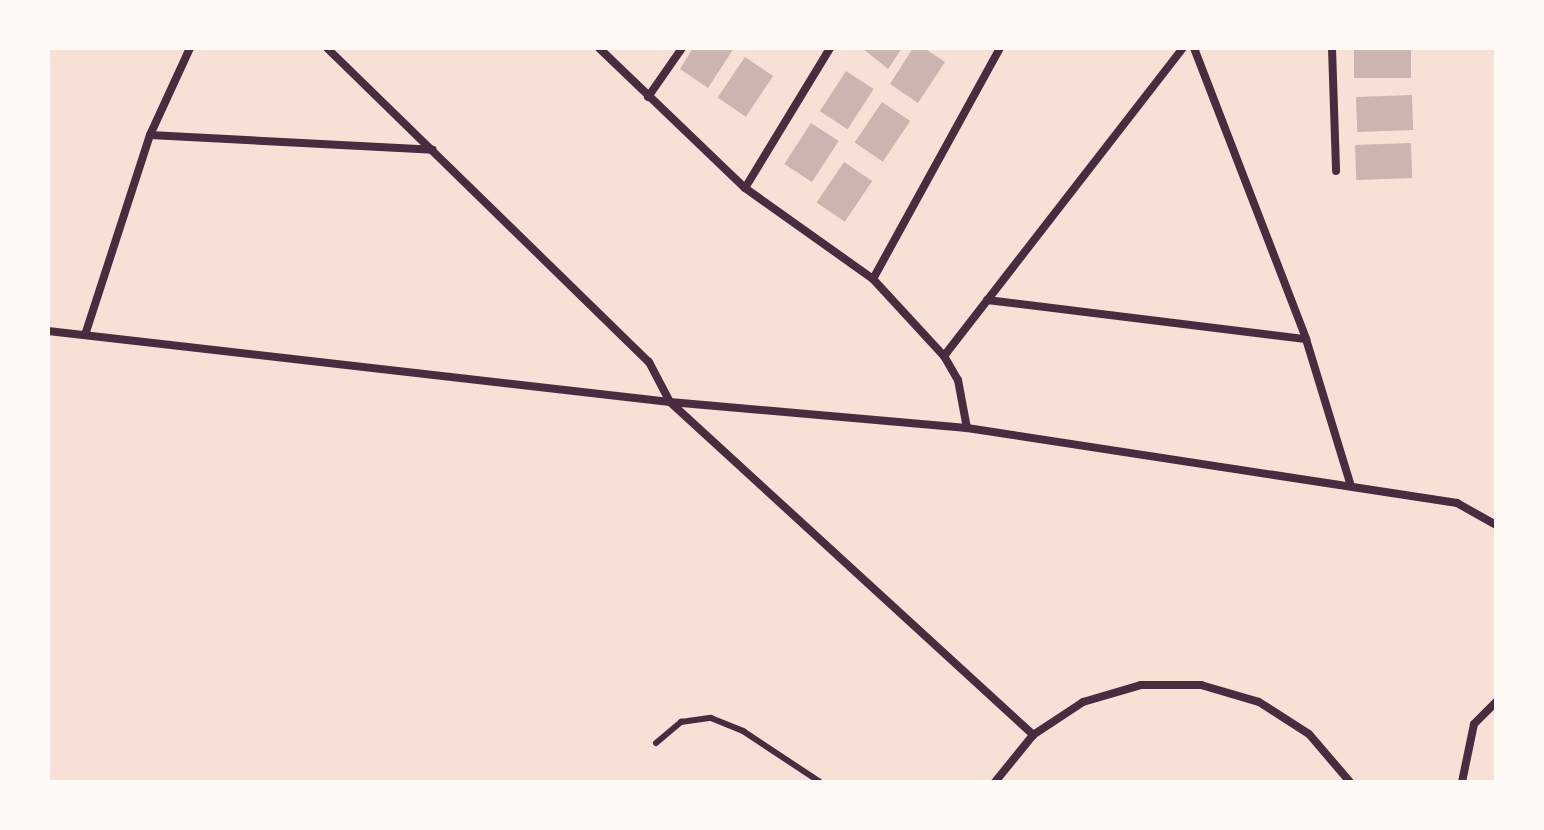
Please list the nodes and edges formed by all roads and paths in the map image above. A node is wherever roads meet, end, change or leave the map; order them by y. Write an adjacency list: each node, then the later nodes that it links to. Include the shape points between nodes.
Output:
1 (190, 48): 11 (street)
2 (327, 48): 12 (street)
3 (599, 48): 10 (street)
4 (682, 48): 10 (street)
5 (830, 48): 14 (street)
6 (1000, 48): 15 (street)
7 (1183, 48): 16 (street)
8 (1194, 48): 19 (street)
9 (1332, 48): 13 (street)
10 (648, 97): 14 (street)
11 (150, 135): 12 (street); 18 (street)
12 (434, 150): 21 (street, via 649,362)
13 (1336, 171)
14 (745, 188): 15 (street)
15 (873, 279): 20 (street)
16 (987, 300): 19 (street); 20 (street)
17 (48, 331): 18 (street)
18 (85, 335): 21 (street)
19 (1306, 339): 23 (street)
20 (944, 356): 22 (street, via 958,380)
21 (670, 402): 22 (street); 26 (street)
22 (967, 428): 23 (street, via 1192,466)
23 (1350, 483): 24 (street, via 1457,503)
24 (1496, 525)
25 (1496, 702): 31 (street, via 1474,724)
26 (1033, 735): 29 (street); 30 (street, via 1083,702 1127,689 1201,685 1259,702 1309,734)
27 (656, 743): 28 (lane, via 681,722 711,718 743,731)
28 (820, 782)
29 (995, 782)
30 (1350, 782)
31 (1462, 782)

